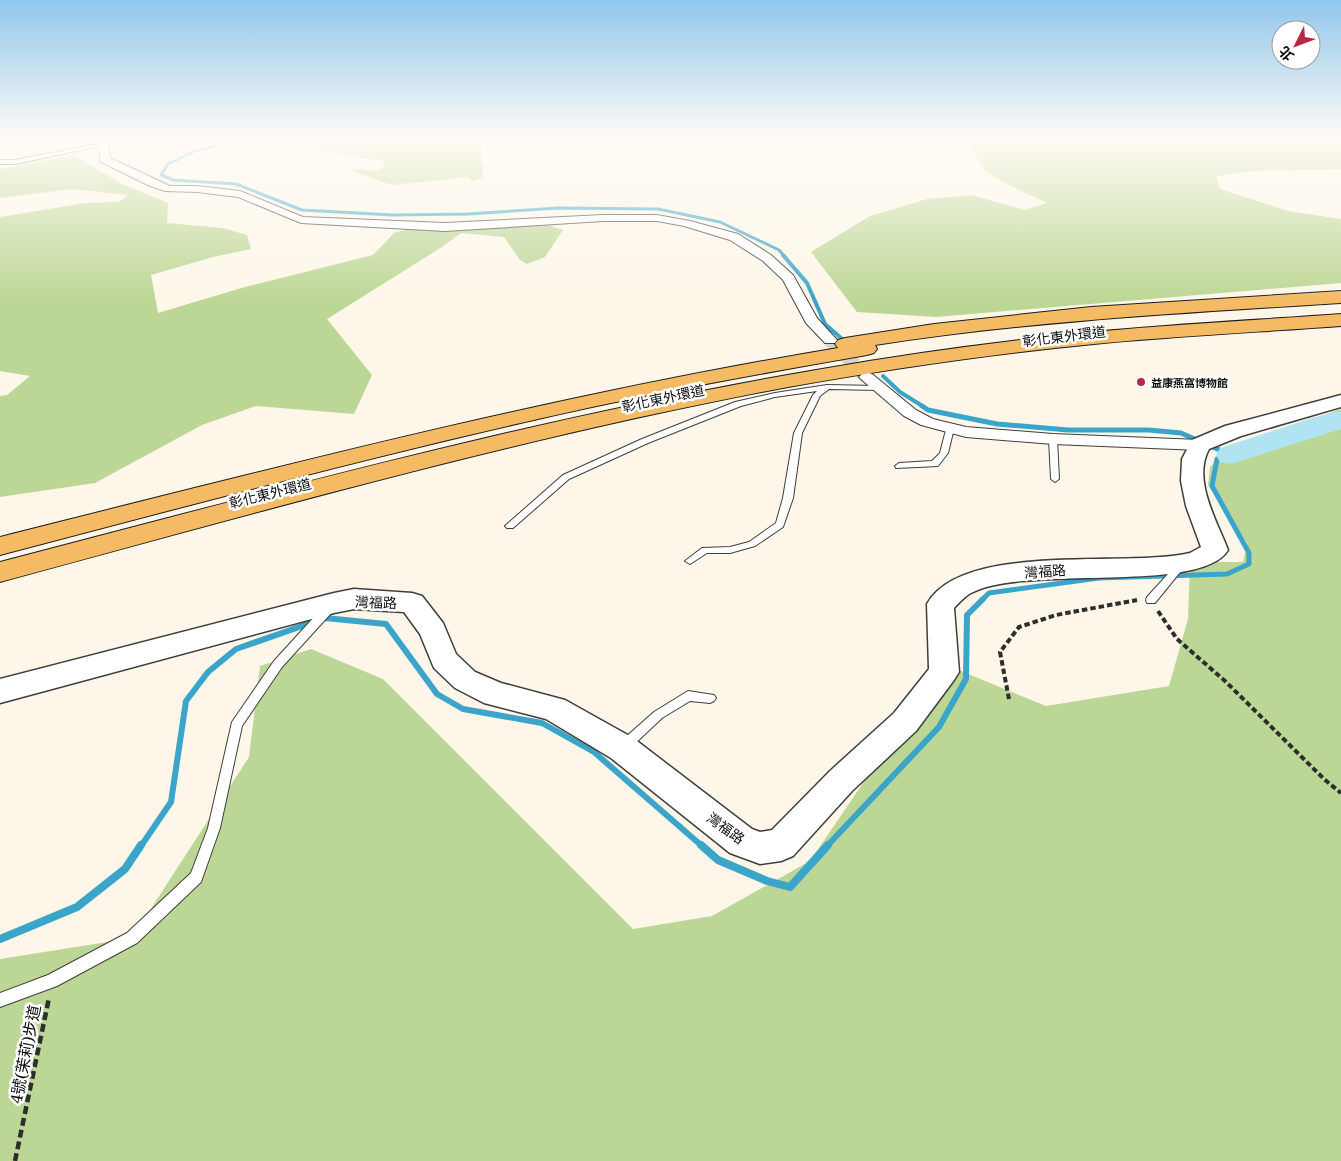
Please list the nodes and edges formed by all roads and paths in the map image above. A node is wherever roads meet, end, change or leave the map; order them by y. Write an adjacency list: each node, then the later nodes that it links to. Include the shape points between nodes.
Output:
1 (224, 192): 6 (street, via 240,194 301,220 445,227 603,218 657,218 686,223 734,237 767,258 788,278 811,320)
2 (1341, 297): 16 (main road, via 1092,313 934,330 698,369 545,401)
3 (1341, 303): 17 (main road, 彰化東外環道, via 1174,313 1038,326 777,363 485,424)
4 (1341, 314): 19 (main road, 彰化東外環道, via 1101,332 915,354 713,388 468,442)
5 (1341, 320): 21 (main road, via 1002,348 735,391 482,447)
6 (830, 340)
7 (873, 382): 8 (lane); 10 (street, via 910,413)
8 (827, 387): 15 (lane, via 738,404 645,441 566,478); 18 (lane, via 817,395 798,433 788,498 780,525 752,544 730,550 705,550)
9 (1341, 402): 12 (street, via 1233,431)
10 (950, 428): 11 (street); 13 (lane, via 944,454 935,464)
11 (1053, 439): 12 (street); 14 (lane)
12 (1200, 445): 20 (street, 灣福路, via 1193,459 1191,476 1215,550 1198,560)
13 (899, 466)
14 (1054, 479)
15 (510, 526)
16 (0, 536)
17 (0, 546)
18 (690, 560)
19 (0, 562)
20 (1182, 564): 22 (lane); 27 (street, 灣福路, via 996,575 962,586 940,604 944,672 905,722 841,781 781,845 760,848 742,842)
21 (0, 572)
22 (1151, 600): 26 (path, via 1124,600 1019,627 1000,652); 28 (path, via 1177,639)
23 (334, 603): 24 (street, 灣福路); 27 (street, 灣福路, via 354,599 412,603 433,630 444,660 465,680 495,694 554,709); 29 (lane, via 278,664 236,725 214,828 196,877 132,938)
24 (0, 691)
25 (710, 698): 27 (lane, via 688,696 658,715)
26 (1009, 699)
27 (622, 748)
28 (1341, 793)
29 (52, 980): 30 (lane); 31 (path, 4號(茉莉)步道)
30 (0, 1000)
31 (15, 1161)

